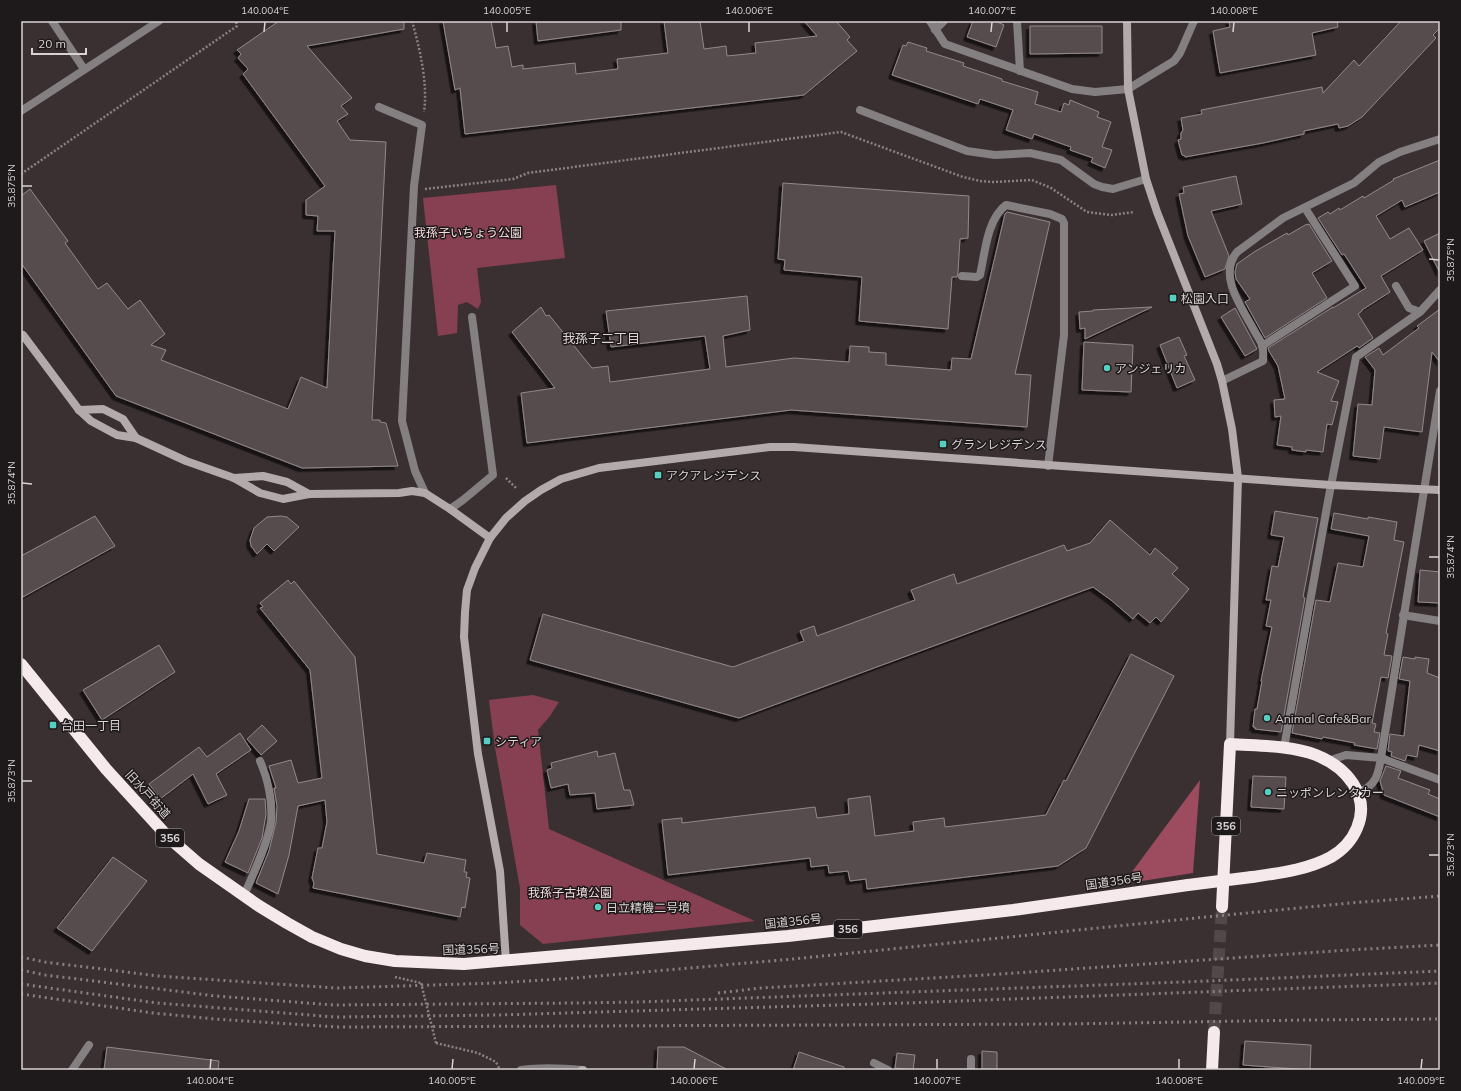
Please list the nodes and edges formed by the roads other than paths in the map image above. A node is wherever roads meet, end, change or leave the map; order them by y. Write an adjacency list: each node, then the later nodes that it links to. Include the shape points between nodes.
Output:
1 (52, 21): 9 (street)
2 (159, 21): 9 (street)
3 (930, 21): 8 (street)
4 (944, 21): 8 (street)
5 (1017, 21): 10 (street)
6 (1128, 21): 11 (street)
7 (1194, 21): 11 (street, via 1174,60)
8 (935, 30): 10 (street, via 945,44)
9 (84, 69): 14 (street)
10 (1020, 71): 11 (street, via 1072,89 1095,92)
11 (1128, 89): 16 (street)
12 (379, 107): 35 (street, via 422,125 414,191 402,421 415,471)
13 (860, 110): 16 (street, via 967,151 995,155 1030,153 1061,160 1102,187 1113,189)
14 (21, 111)
15 (1440, 140): 17 (street, via 1400,152 1378,162 1354,183)
16 (1146, 179): 25 (street)
17 (1305, 208): 24 (street, via 1283,218 1254,238 1233,256 1230,264 1230,280 1234,294); 24 (street, via 1355,286)
18 (962, 276): 29 (street, via 980,275 990,230 1001,209 1006,205 1062,219 1064,334)
19 (1396, 286): 21 (street, via 1409,308)
20 (1440, 290): 21 (street)
21 (1420, 312): 32 (street, via 1356,357)
22 (472, 317): 37 (street, via 493,475)
23 (22, 335): 27 (street)
24 (1262, 346): 25 (street, via 1263,361)
25 (1222, 381): 31 (street, via 1232,429)
26 (1440, 391): 33 (street)
27 (79, 410): 28 (street, via 91,421 117,435); 28 (street, via 103,409 123,420)
28 (136, 438): 30 (street, via 186,461)
29 (1048, 466): 31 (street); 38 (street, via 770,447 598,468 561,479 541,490 506,518)
30 (234, 478): 36 (street, via 263,476 287,482); 36 (street, via 260,493 284,499)
31 (1238, 478): 32 (street); 42 (street)
32 (1331, 485): 33 (street); 43 (street)
33 (1425, 489): 34 (street); 39 (street)
34 (1440, 490)
35 (425, 493): 36 (street, via 412,491); 37 (street)
36 (309, 494)
37 (450, 509): 38 (street)
38 (490, 538): 52 (street, via 467,590 464,637 478,754 500,871)
39 (1403, 615): 40 (street); 44 (street)
40 (1440, 621)
41 (21, 664): 49 (highway, 旧水戸街道 / 356, via 106,769 168,837 199,864)
42 (1230, 744): 43 (highway, 国道356号 / 356); 50 (highway, 356)
43 (1284, 748): 46 (highway, 国道356号 / 356, via 1307,752)
44 (1381, 758): 46 (street, via 1346,755); 47 (street); 48 (street, via 1378,775 1368,789)
45 (260, 761): 49 (street, via 269,791 271,822)
46 (1328, 761): 48 (highway, 国道356号 / 356, via 1346,775)
47 (1440, 780)
48 (1358, 793): 52 (highway, 国道356号 / 356, bridge, via 1361,806 1360,820 1350,840 1332,856 1311,866 1294,870 902,923)
49 (244, 895): 51 (highway, 旧水戸街道 / 356, via 312,936)
50 (1222, 907)
51 (365, 956): 52 (highway, 国道356号 / 356, via 431,964)
52 (506, 962)
53 (1214, 1032): 62 (highway)
54 (89, 1045): 57 (street)
55 (971, 1059): 61 (street)
56 (874, 1063): 60 (street)
57 (72, 1070)
58 (521, 1070): 59 (street)
59 (582, 1070)
60 (888, 1070)
61 (971, 1070)
62 (1212, 1070)

